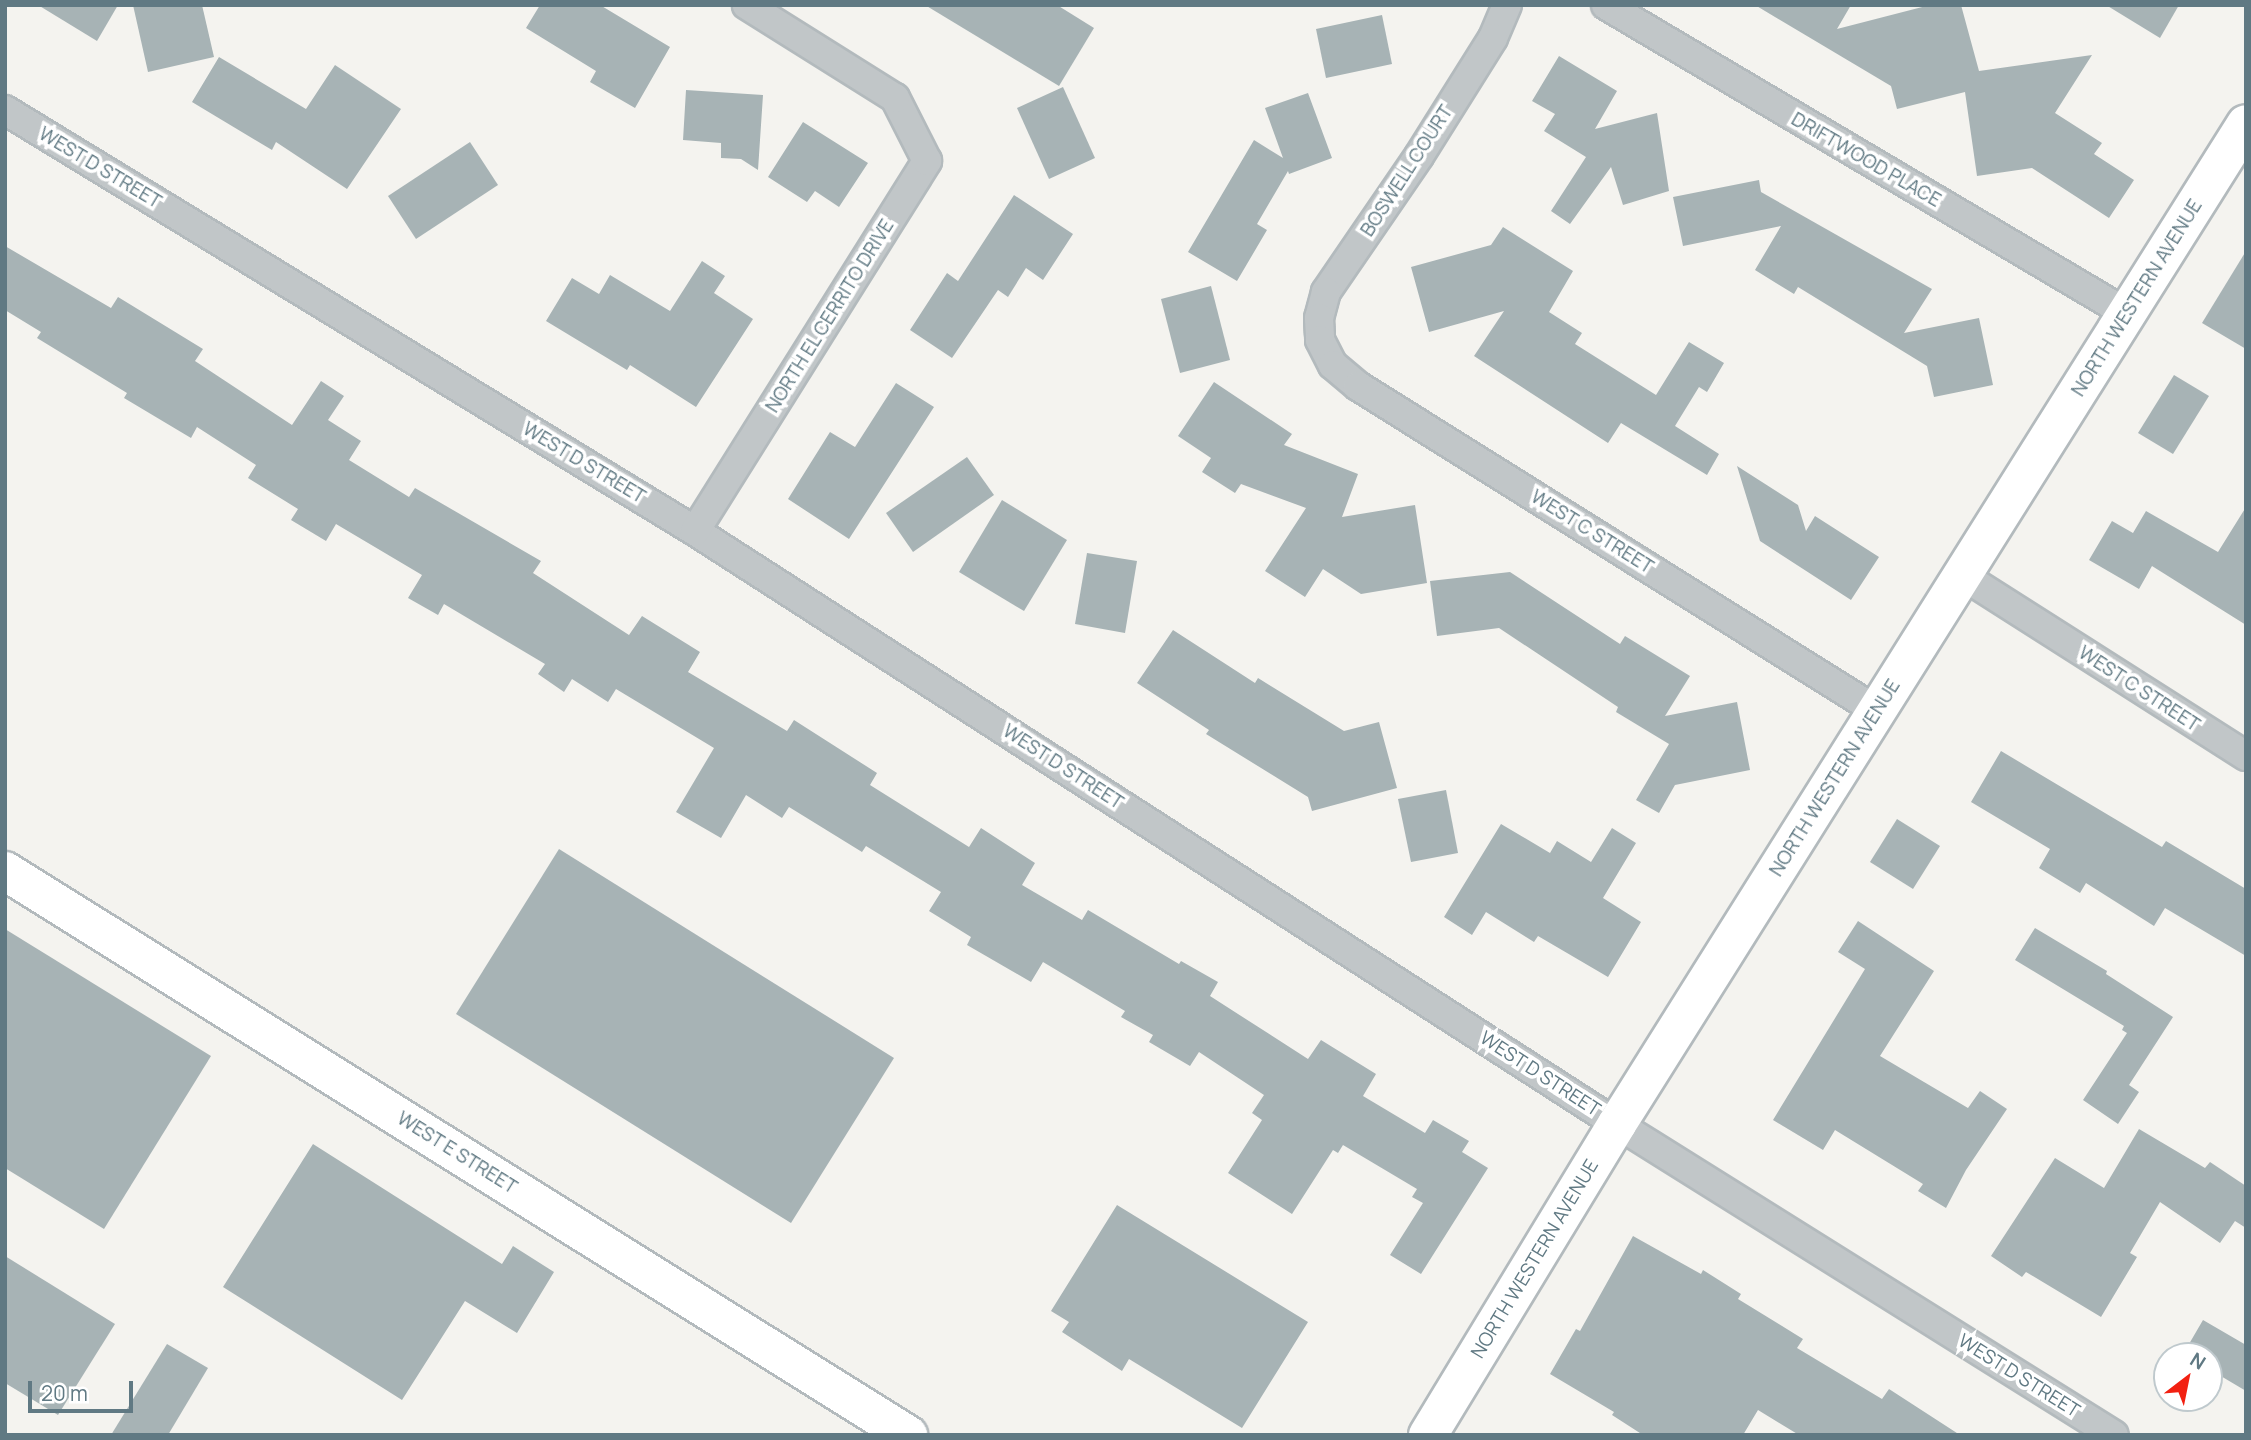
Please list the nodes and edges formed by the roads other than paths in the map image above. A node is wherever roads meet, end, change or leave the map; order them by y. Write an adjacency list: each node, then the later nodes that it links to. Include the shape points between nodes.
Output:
1 (747, 5): 8 (street, NORTH EL CERRITO DRIVE, via 895,98 927,161)
2 (1507, 5): 7 (street, BOSWELL COURT, via 1493,37 1419,156 1326,292 1319,318)
3 (1606, 5): 6 (street, DRIFTWOOD PLACE)
4 (5, 110): 8 (street, WEST D STREET)
5 (2246, 124): 6 (main road, NORTH WESTERN AVENUE)
6 (2128, 314): 9 (main road, NORTH WESTERN AVENUE)
7 (1320, 340): 10 (street, WEST C STREET, via 1334,365 1358,386)
8 (695, 531): 13 (street, WEST D STREET)
9 (1962, 576): 10 (main road, NORTH WESTERN AVENUE); 11 (street, WEST C STREET)
10 (1877, 711): 13 (main road, NORTH WESTERN AVENUE)
11 (2246, 756)
12 (5, 870): 14 (main road, WEST E STREET)
13 (1618, 1124): 15 (main road, NORTH WESTERN AVENUE); 16 (street, WEST D STREET)
14 (908, 1435)
15 (1428, 1435)
16 (2114, 1435)

